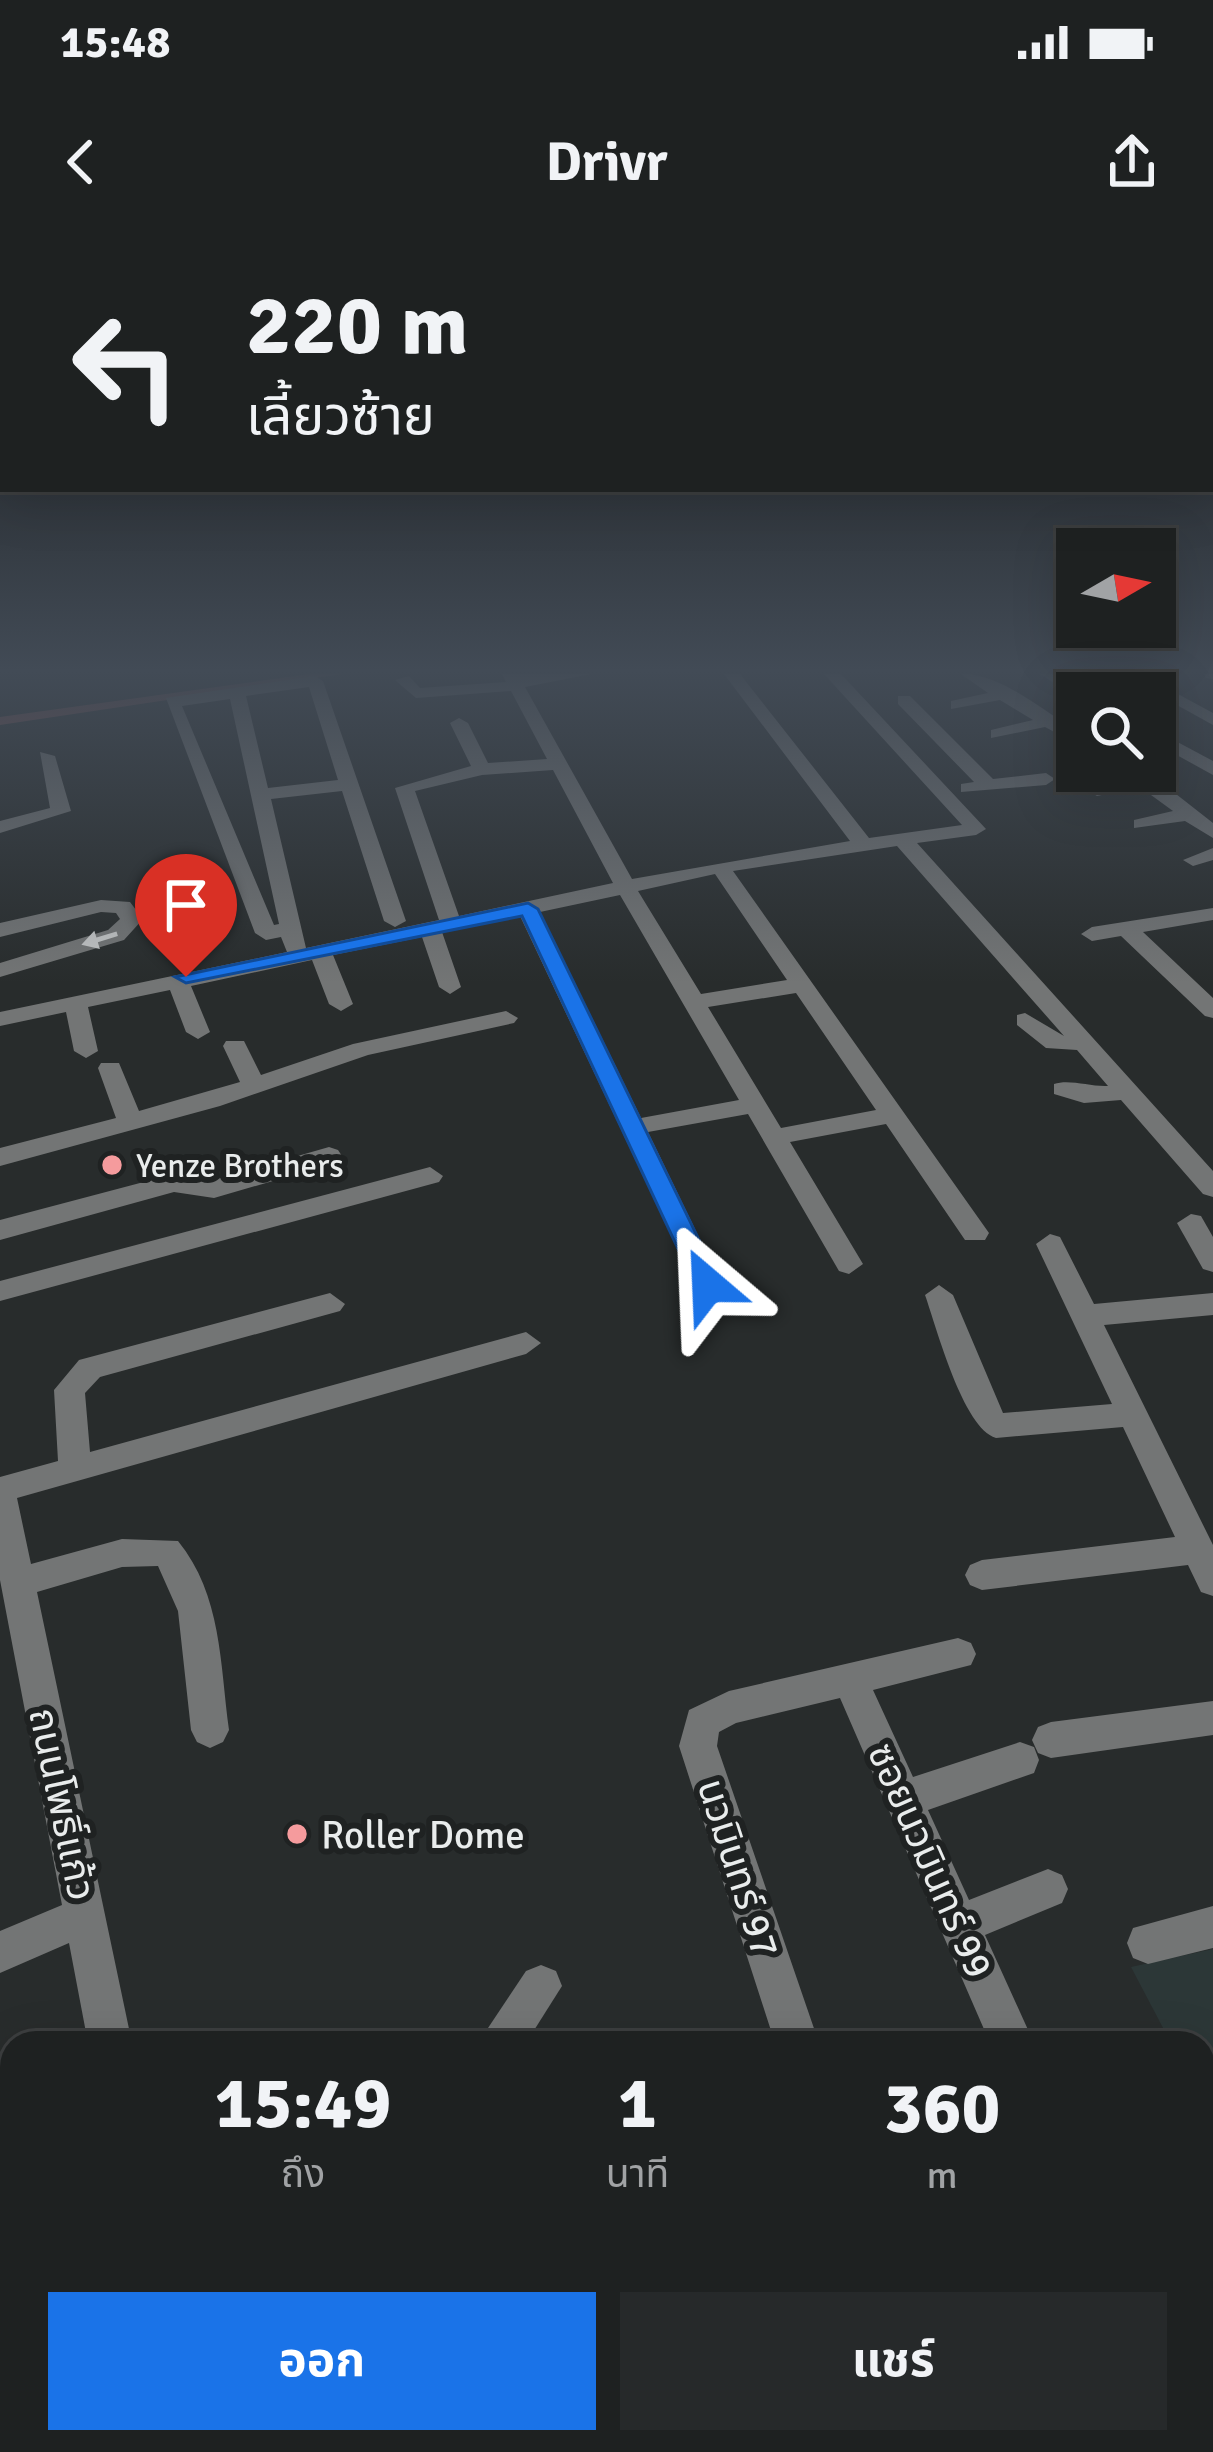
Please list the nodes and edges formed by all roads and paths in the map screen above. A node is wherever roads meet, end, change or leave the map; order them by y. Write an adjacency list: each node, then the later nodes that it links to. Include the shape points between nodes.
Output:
1 (52, 777): 18 (street, via 61,812)
2 (225, 777): 15 (street)
3 (239, 777): 15 (street)
4 (347, 777): 11 (street)
5 (448, 777): 29 (street, via 404,788)
6 (564, 777): 24 (street)
7 (812, 777): 21 (street)
8 (933, 777): 13 (street)
9 (980, 777): 12 (street)
10 (1022, 777): 12 (street)
11 (349, 784): 15 (street); 28 (street)
12 (989, 786): 13 (street)
13 (946, 791): 20 (street, via 976,829)
14 (1161, 792): 16 (street)
15 (239, 796): 23 (street); 25 (street)
16 (1190, 814): 17 (street); 19 (street)
17 (1142, 824)
18 (0, 827)
19 (1213, 832)
20 (903, 840): 21 (street); 49 (street)
21 (864, 845): 22 (street)
22 (720, 867): 24 (street); 39 (street)
23 (279, 889): 25 (street); 32 (street)
24 (627, 889): 26 (street); 42 (street)
25 (250, 894): 32 (street)
26 (528, 909): 29 (street); 59 (street)
27 (1213, 914): 30 (street)
28 (394, 921)
29 (441, 927): 34 (street); 40 (street)
30 (1126, 928): 33 (street); 37 (street)
31 (0, 930): 35 (street, one-way to 35, via 101,906 122,907 132,919 116,935)
32 (277, 931): 34 (street)
33 (1092, 934)
34 (297, 954): 38 (street); 43 (street)
35 (0, 970)
36 (1213, 971): 37 (street)
37 (1178, 977): 44 (street)
38 (178, 979): 41 (street); 48 (street)
39 (802, 985): 42 (street); 57 (street)
40 (450, 987)
41 (75, 1002): 46 (street); 51 (street)
42 (696, 1002): 56 (street)
43 (341, 1004)
44 (1213, 1010)
45 (506, 1018): 53 (street, via 362,1048)
46 (0, 1019)
47 (1025, 1020): 49 (street, via 1054,1043)
48 (198, 1032)
49 (1083, 1043): 55 (street)
50 (235, 1046): 53 (street)
51 (86, 1052)
52 (110, 1068): 58 (street)
53 (252, 1082): 58 (street)
54 (1063, 1089): 55 (street)
55 (1127, 1092): 64 (street)
56 (756, 1105): 59 (street); 60 (street)
57 (891, 1115): 60 (street); 67 (street)
58 (130, 1122): 61 (street)
59 (633, 1127): 71 (street)
60 (775, 1137): 70 (street)
61 (0, 1156)
62 (329, 1156): 66 (street, via 214,1189 174,1183)
63 (430, 1176): 72 (street)
64 (1213, 1188)
65 (1191, 1223): 69 (street)
66 (0, 1230)
67 (974, 1233)
68 (1050, 1244): 76 (street)
69 (1213, 1262)
70 (849, 1264)
71 (708, 1285)
72 (0, 1291)
73 (938, 1295): 78 (street, via 996,1426)
74 (330, 1304): 79 (street, via 90,1368 69,1390)
75 (1213, 1304): 76 (street)
76 (1085, 1316): 78 (street)
77 (526, 1343): 79 (street)
78 (1132, 1414): 81 (street)
79 (75, 1468): 80 (street)
80 (1, 1508): 83 (street, ถนนโพธิ์แก้ว)
81 (1207, 1565): 82 (street)
82 (982, 1575)
83 (14, 1598): 87 (street, via 122,1552 166,1551 190,1590); 90 (street, ถนนโพธิ์แก้ว)
84 (958, 1654): 85 (street)
85 (849, 1677): 88 (street, ซอยนวมินทร์ 99); 98 (street, นวมินทร์ 97, via 729,1708 702,1722 698,1746)
86 (1213, 1718): 88 (street, via 1035,1750)
87 (210, 1730)
88 (904, 1798): 91 (street, ซอยนวมินทร์ 99)
89 (1048, 1889): 91 (street)
90 (86, 1915): 94 (street); 96 (street, ถนนโพธิ์แก้ว)
91 (959, 1925): 99 (street, ซอยนวมินทร์ 99)
92 (1213, 1927): 93 (street)
93 (1148, 1943)
94 (0, 1952)
95 (541, 1986): 97 (street)
96 (108, 2031)
97 (509, 2031)
98 (793, 2031)
99 (1007, 2031)

